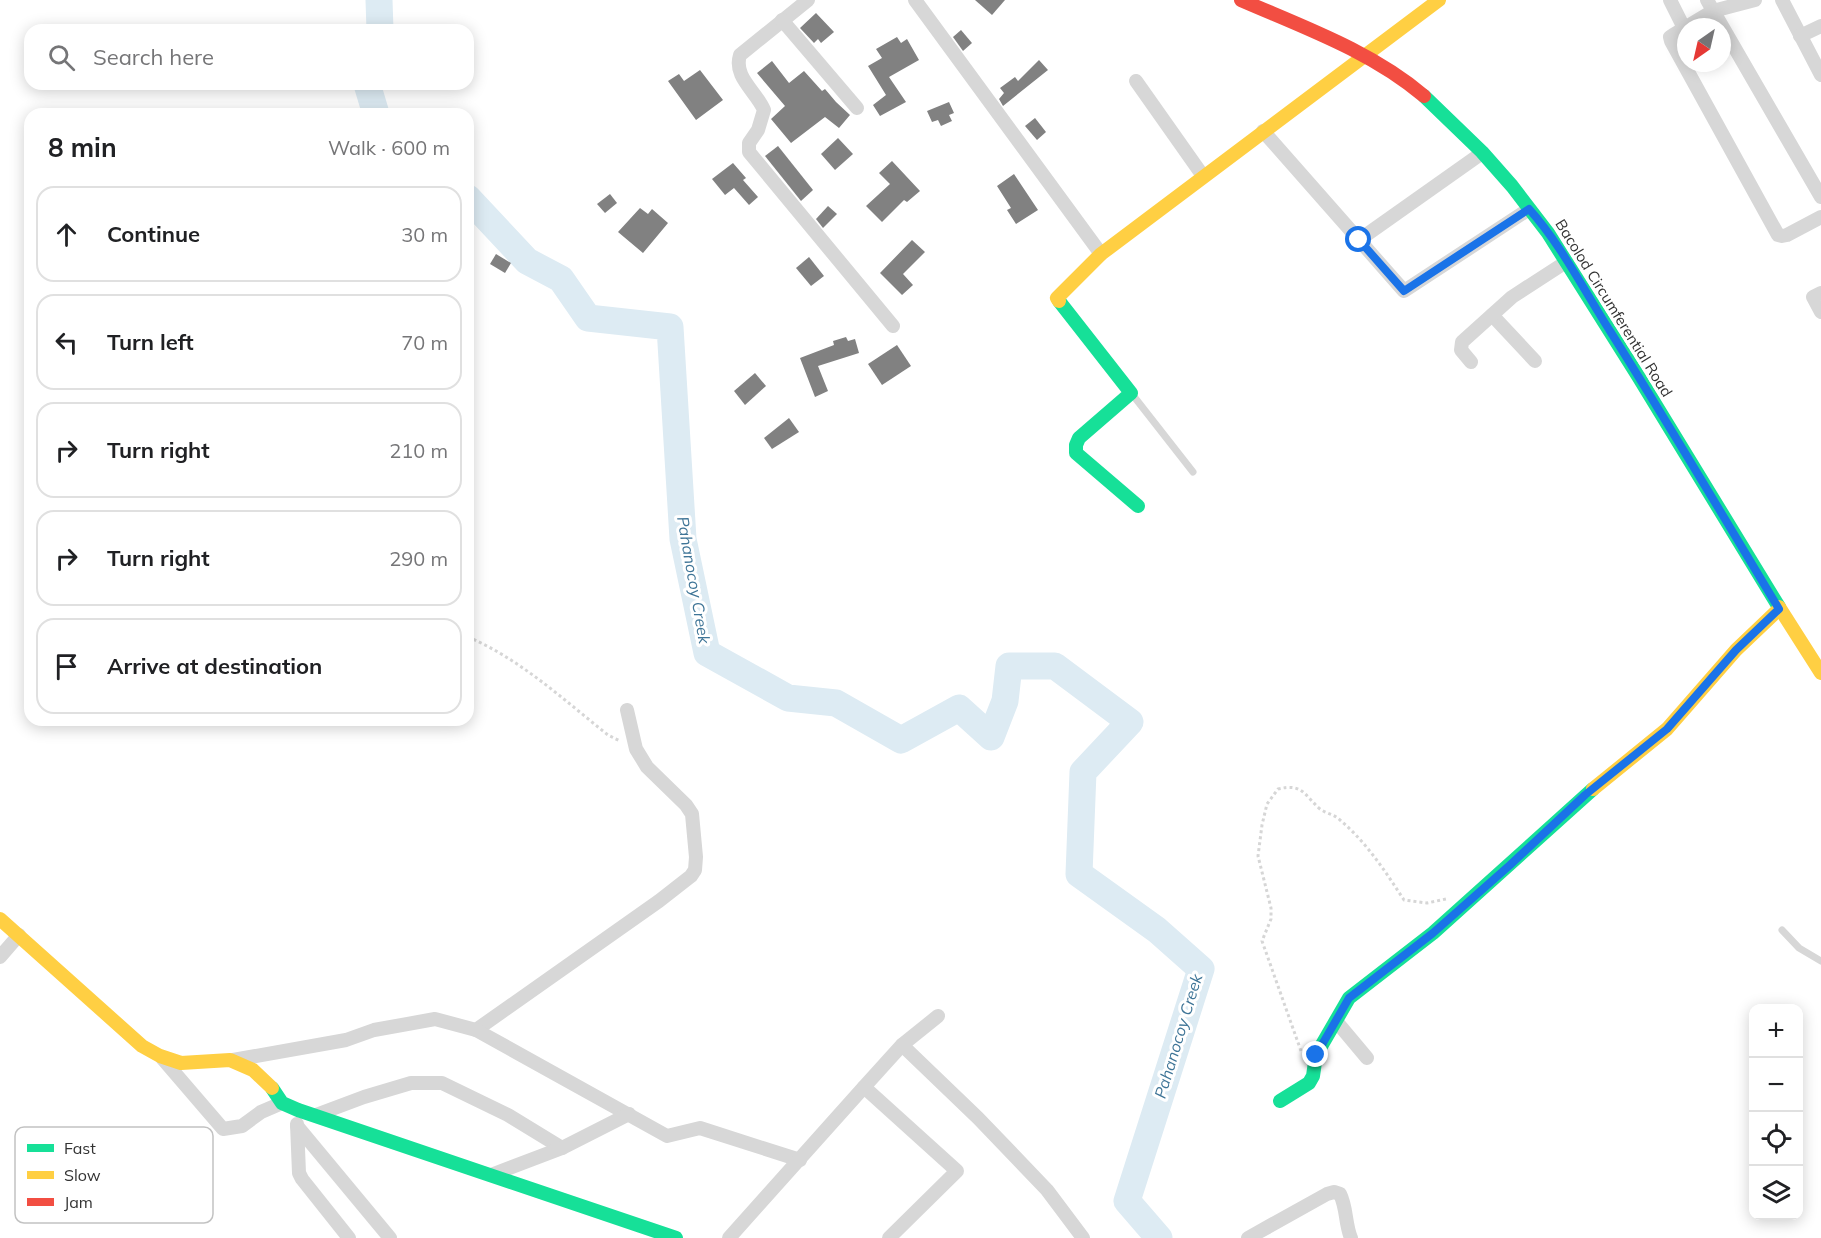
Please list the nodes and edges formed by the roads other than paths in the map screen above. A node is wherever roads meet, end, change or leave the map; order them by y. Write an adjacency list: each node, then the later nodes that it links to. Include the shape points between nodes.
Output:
1 (808, 0): 11 (street)
2 (915, 0): 28 (street)
3 (1241, 0): 16 (street, Bacolod Circumferential Road)
4 (1439, 0): 16 (street)
5 (1670, 0): 9 (street)
6 (1755, 0): 8 (street)
7 (1782, 0): 14 (street)
8 (1710, 5): 10 (street); 24 (street)
9 (1679, 18)
10 (1695, 18)
11 (782, 20): 20 (street); 33 (street, via 740,55 737,64 764,110 749,143 749,152)
12 (1821, 26): 14 (street)
13 (1677, 32): 15 (street, via 1670,37)
14 (1800, 36): 18 (street)
15 (1677, 52)
16 (1364, 55): 21 (street); 22 (street, Bacolod Circumferential Road, via 1419,92)
17 (1688, 72): 26 (street, via 1778,235)
18 (1821, 75)
19 (1136, 81): 23 (street)
20 (857, 108)
21 (1263, 131): 23 (street); 27 (street)
22 (1482, 153): 25 (street, Bacolod Circumferential Road); 27 (street)
23 (1203, 176): 28 (street)
24 (1821, 197)
25 (1529, 209): 27 (street, via 1404,291); 29 (street, Bacolod Circumferential Road)
26 (1821, 217)
27 (1359, 240)
28 (1101, 254): 36 (street, via 1057,298)
29 (1566, 262): 32 (street); 39 (street, Bacolod Circumferential Road)
30 (1821, 293): 31 (street, via 1813,297)
31 (1821, 312)
32 (1492, 315): 34 (street); 35 (street, via 1462,342 1461,350)
33 (893, 326)
34 (1534, 361)
35 (1471, 362)
36 (1131, 393): 37 (lane); 38 (street, via 1079,438 1076,453)
37 (1193, 472)
38 (1138, 506)
39 (1779, 609): 40 (street, Bacolod Circumferential Road); 48 (street, via 1736,650 1667,729 1585,795 1433,933 1349,998)
40 (1821, 673)
41 (627, 710): 49 (street, via 636,749 647,767 692,814 695,870 659,901)
42 (0, 919): 44 (street)
43 (1782, 930): 46 (lane, via 1799,948)
44 (19, 935): 45 (street); 51 (street, via 142,1046)
45 (0, 957)
46 (1821, 961)
47 (938, 1016): 50 (street)
48 (1336, 1021): 52 (street); 55 (street, via 1316,1055 1309,1083)
49 (476, 1030): 53 (street, via 435,1019 375,1030 346,1040); 58 (street)
50 (902, 1045): 54 (street); 69 (street, via 1047,1190)
51 (160, 1056): 53 (street, via 182,1063); 56 (street, via 224,1129 242,1126)
52 (1367, 1058)
53 (230, 1060): 56 (street, via 253,1070)
54 (864, 1087): 62 (street); 68 (street, via 957,1171)
55 (1280, 1101)
56 (282, 1103): 57 (street)
57 (297, 1110): 59 (street); 60 (street)
58 (629, 1114): 61 (street); 62 (street, via 667,1136 700,1128)
59 (316, 1115): 61 (street, via 411,1083 442,1083 508,1115); 63 (street)
60 (297, 1126): 64 (street, via 302,1179); 65 (street)
61 (562, 1148): 63 (street)
62 (800, 1160): 67 (street)
63 (491, 1175): 66 (street)
64 (349, 1238)
65 (390, 1238)
66 (676, 1238)
67 (729, 1238)
68 (889, 1238)
69 (1083, 1238)
70 (1248, 1238): 71 (street, via 1334,1192 1343,1200)
71 (1351, 1238)

